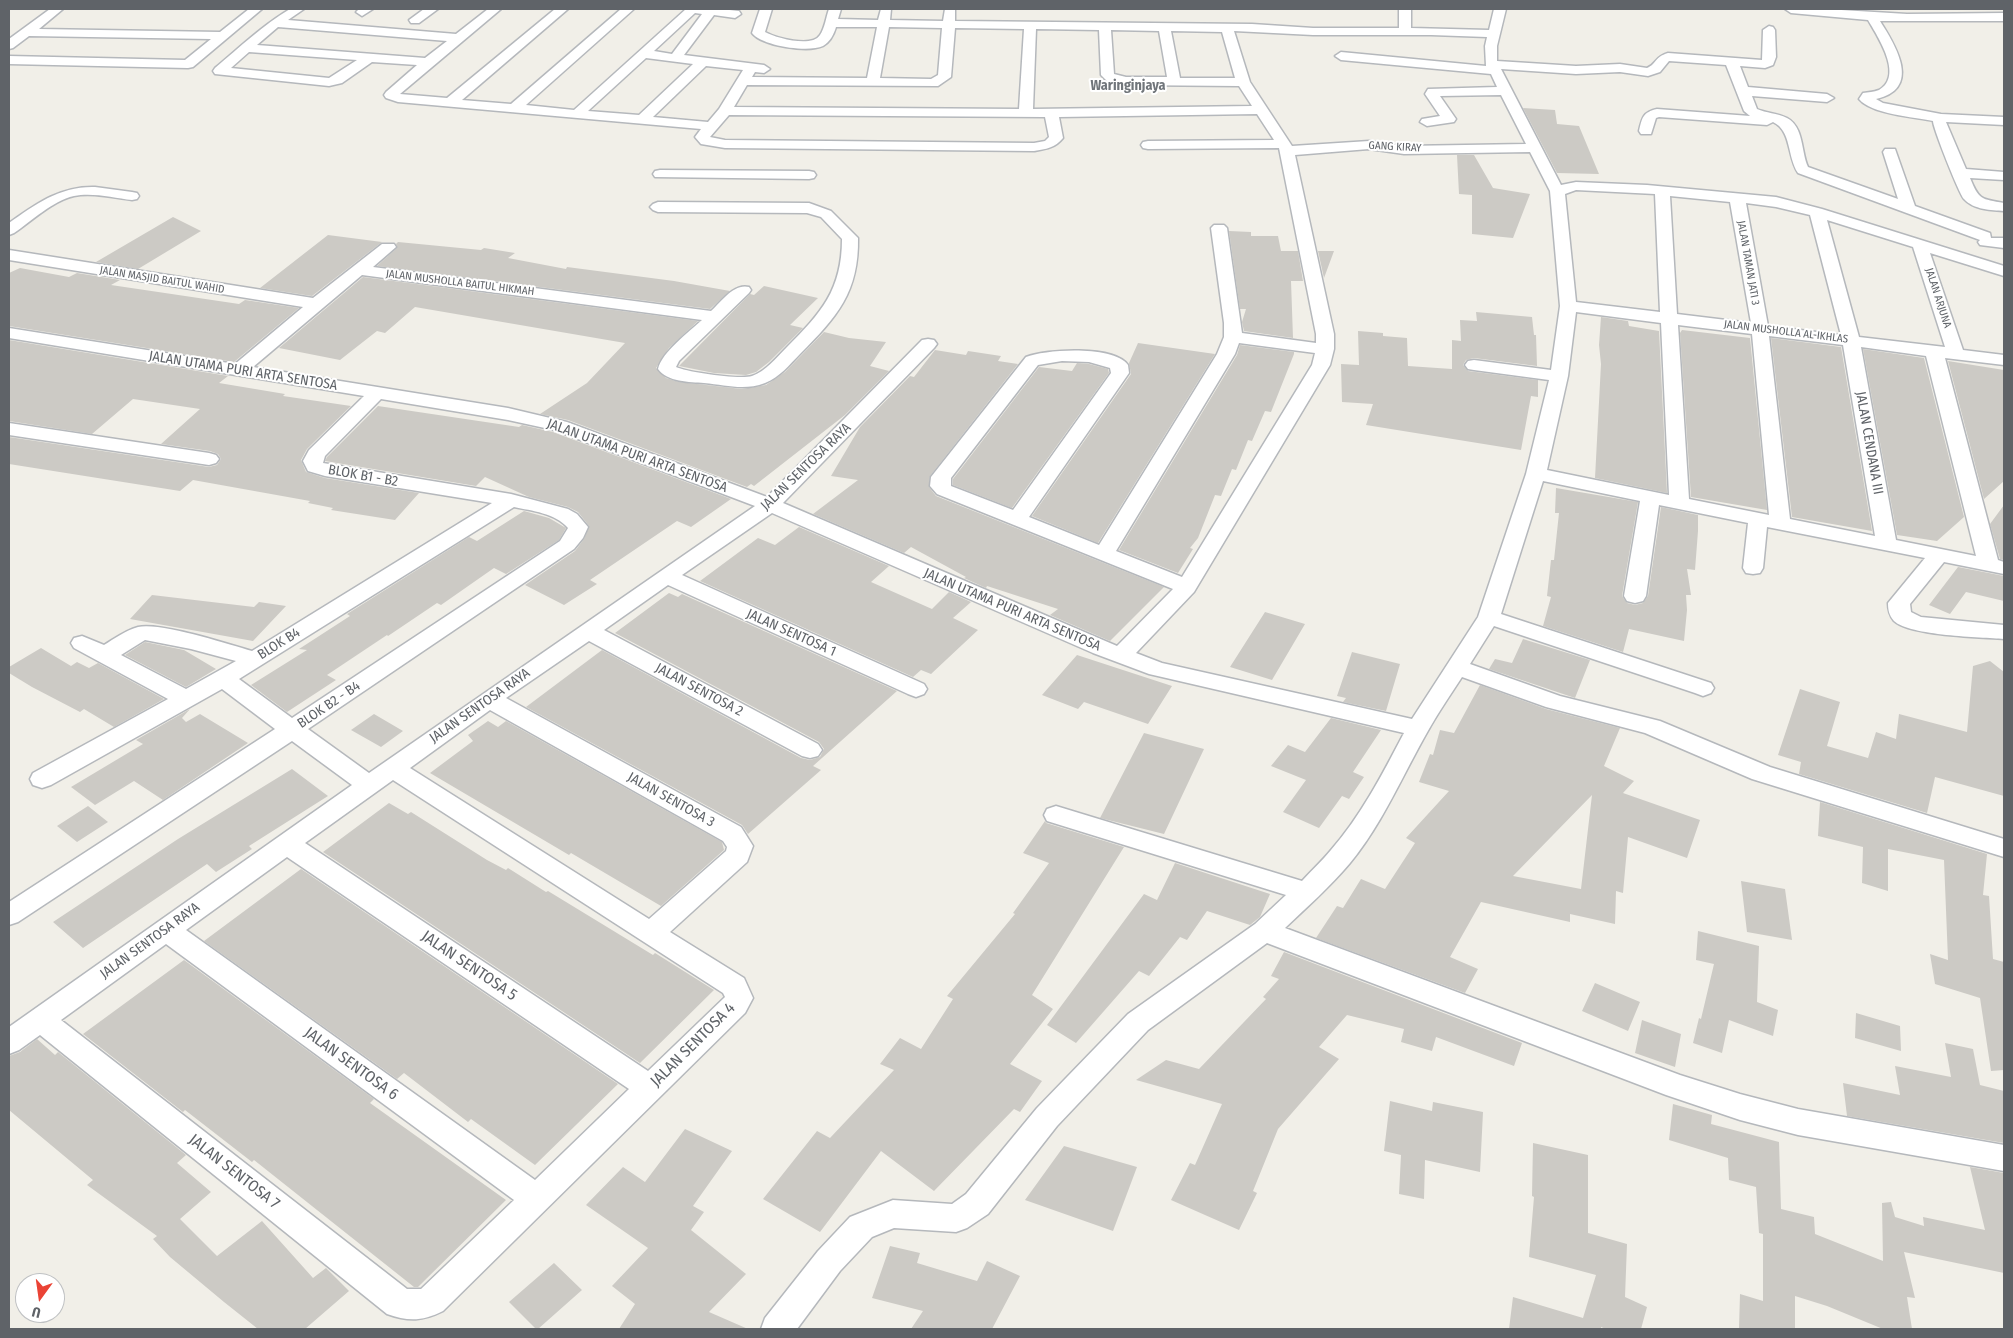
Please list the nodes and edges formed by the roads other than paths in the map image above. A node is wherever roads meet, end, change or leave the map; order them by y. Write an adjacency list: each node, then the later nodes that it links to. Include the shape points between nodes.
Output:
1 (57, 9): 31 (street)
2 (256, 9): 34 (street)
3 (298, 9): 22 (street)
4 (432, 9): 21 (street)
5 (495, 9): 35 (street)
6 (562, 9): 56 (street)
7 (628, 9): 57 (street)
8 (688, 9): 9 (street)
9 (693, 9): 17 (street); 38 (street)
10 (766, 9): 23 (street, via 758,34 790,44 822,42)
11 (835, 9): 23 (street)
12 (887, 9): 24 (street)
13 (950, 9): 25 (street)
14 (1406, 9): 32 (street)
15 (1500, 9): 33 (street)
16 (1792, 9): 19 (street, via 1809,16)
17 (710, 12): 18 (street); 41 (street)
18 (735, 14)
19 (1872, 17): 20 (street); 68 (street, via 1892,52 1896,72 1891,87 1866,99 1879,106)
20 (2004, 17)
21 (415, 20)
22 (275, 23): 35 (street); 37 (street)
23 (831, 23): 24 (street)
24 (884, 23): 25 (street); 52 (street)
25 (950, 24): 26 (street, via 1005,20); 52 (street, via 941,80 926,84)
26 (1030, 25): 27 (street); 61 (street)
27 (1105, 26): 28 (street); 49 (street, via 1110,77 1126,81)
28 (1164, 27): 29 (street); 49 (street)
29 (1227, 28): 32 (street); 50 (street)
30 (1770, 30): 45 (street, via 1768,62)
31 (27, 32): 34 (street); 36 (street)
32 (1405, 32): 33 (street)
33 (1493, 34): 47 (street, via 1490,54)
34 (223, 36): 42 (street, via 188,64)
35 (458, 38): 44 (street)
36 (9, 45)
37 (246, 48): 40 (street); 40 (street, via 220,71 334,81)
38 (644, 54): 41 (street); 63 (street)
39 (1341, 56): 47 (street)
40 (370, 57): 44 (street)
41 (676, 57): 43 (street)
42 (9, 60)
43 (703, 61): 46 (street); 64 (street)
44 (428, 62): 56 (street, via 391,94 398,98)
45 (1732, 62): 47 (street, via 1668,57 1648,72 1620,68); 54 (street)
46 (751, 68): 48 (street); 51 (street, via 816,75)
47 (1494, 68): 53 (street)
48 (743, 82): 51 (street); 59 (street)
49 (1174, 82): 50 (street)
50 (1243, 82): 58 (street)
51 (827, 83): 52 (street)
52 (873, 83)
53 (1505, 91): 65 (street, via 1433,92 1449,119); 76 (street)
54 (1743, 91): 55 (street); 67 (street, via 1753,113)
55 (1827, 98)
56 (450, 103): 57 (street)
57 (514, 109): 63 (street)
58 (1260, 110): 62 (street); 75 (street)
59 (725, 111): 60 (street); 69 (street)
60 (853, 113): 61 (street); 73 (street)
61 (1026, 113): 62 (street)
62 (1051, 113): 73 (street, via 1056,138 1044,146)
63 (577, 114): 64 (street)
64 (643, 120): 69 (street)
65 (1427, 122)
66 (2004, 122): 68 (street)
67 (1785, 123): 70 (street, via 1658,113 1650,116); 89 (street, via 1803,170)
68 (1942, 123): 71 (street); 78 (street)
69 (710, 126): 72 (street, via 702,137 715,143)
70 (1646, 131)
71 (2004, 134)
72 (811, 144): 73 (street); 81 (street)
73 (842, 144)
74 (1148, 145): 75 (street, GANG KIRAY)
75 (1285, 148): 76 (street, GANG KIRAY, via 1369,145 1404,150); 110 (street, via 1325,334)
76 (1534, 148): 85 (street)
77 (1890, 152): 89 (street)
78 (1959, 172): 80 (street); 86 (street, via 1970,196)
79 (660, 174): 81 (street)
80 (2004, 176)
81 (809, 190): 87 (street); 103 (street, via 826,214 850,238 852,256 840,295 820,326 773,371 752,382 681,376 667,369 673,358)
82 (1662, 190): 84 (street); 85 (street, via 1576,186); 104 (street)
83 (132, 196): 92 (street, via 102,191 72,192 57,198)
84 (1737, 197): 90 (street); 105 (street, JALAN TAMAN JATI 3)
85 (1558, 200): 102 (street)
86 (1982, 204): 88 (street); 93 (street, via 1973,212)
87 (658, 207)
88 (2004, 207)
89 (1908, 208): 93 (street)
90 (1817, 212): 94 (street); 108 (street, JALAN CENDANA III)
91 (1219, 228): 107 (street)
92 (9, 230)
93 (1985, 239): 95 (street); 99 (street)
94 (1919, 243): 99 (street); 112 (street, JALAN ARJUNA)
95 (2004, 243)
96 (388, 247): 98 (street)
97 (9, 255): 101 (street, JALAN MASJID BAITUL WAHID)
98 (360, 270): 101 (street); 103 (street, JALAN MUSHOLLA BAITUL HIKMAH)
99 (2001, 270)
100 (743, 290): 103 (street)
101 (316, 304): 115 (street)
102 (1576, 307): 104 (street, JALAN MUSHOLLA AL-IKHLAS); 116 (street)
103 (716, 317)
104 (1670, 318): 105 (street, JALAN MUSHOLLA AL-IKHLAS); 123 (street)
105 (1760, 329): 108 (street, JALAN MUSHOLLA AL-IKHLAS); 127 (street, JALAN TAMAN JATI 3)
106 (9, 333): 115 (street, JALAN UTAMA PURI ARTA SENTOSA)
107 (1233, 337): 110 (street); 129 (street, via 1226,354)
108 (1851, 340): 111 (street, JALAN MUSHOLLA AL-IKHLAS); 128 (street, JALAN CENDANA III)
109 (928, 344): 124 (street, JALAN SENTOSA RAYA)
110 (1325, 349): 134 (street, via 1320,365)
111 (1934, 351): 112 (street, JALAN MUSHOLLA AL-IKHLAS); 131 (street)
112 (1956, 354): 113 (street, JALAN MUSHOLLA AL-IKHLAS)
113 (2004, 360)
114 (1474, 365): 116 (street)
115 (239, 370): 117 (street, JALAN UTAMA PURI ARTA SENTOSA)
116 (1559, 376): 120 (street)
117 (377, 393): 122 (street, BLOK B1 - B2, via 316,454 312,461 315,467); 124 (street, JALAN UTAMA PURI ARTA SENTOSA, via 508,414 560,426)
118 (9, 429): 119 (street)
119 (209, 459)
120 (1536, 474): 121 (street); 136 (street)
121 (1650, 498): 123 (street); 135 (street)
122 (511, 500): 142 (street, BLOK B4); 150 (street, BLOK B2 - B4, via 570,518 578,527 574,538)
123 (1678, 504): 126 (street)
124 (770, 506): 133 (street, JALAN SENTOSA RAYA); 141 (street, JALAN UTAMA PURI ARTA SENTOSA)
125 (1016, 520): 125 (street, via 944,490 940,486 941,477 1036,358 1100,357 1112,360 1119,365 1120,373); 129 (street)
126 (1758, 520): 127 (street); 132 (street)
127 (1780, 524): 128 (street)
128 (1887, 545): 130 (street)
129 (1104, 554): 134 (street)
130 (1940, 555): 131 (street); 138 (street, via 1899,603 1902,616 1918,624)
131 (1996, 566)
132 (1753, 568)
133 (666, 576): 137 (street, JALAN SENTOSA RAYA); 146 (street, JALAN SENTOSA 1)
134 (1187, 587): 141 (street)
135 (1636, 596)
136 (1489, 617): 143 (street); 145 (street)
137 (588, 631): 147 (street, JALAN SENTOSA RAYA); 151 (street, JALAN SENTOSA 2)
138 (2004, 632)
139 (82, 643): 140 (street)
140 (104, 655): 142 (street, via 139,634 147,633); 148 (street)
141 (1120, 656): 149 (street, JALAN UTAMA PURI ARTA SENTOSA, via 1157,669)
142 (255, 659): 144 (street, BLOK B4)
143 (1456, 667): 149 (street); 157 (street, via 1554,702 1652,727 1761,773)
144 (223, 679): 148 (street, BLOK B4); 150 (street)
145 (1703, 688)
146 (916, 689)
147 (489, 699): 152 (street, JALAN SENTOSA RAYA); 162 (street, JALAN SENTOSA 3, via 732,834 740,846 738,855)
148 (188, 700): 153 (street, BLOK B4)
149 (1418, 728): 158 (street, via 1362,827 1341,856)
150 (292, 729): 154 (street); 159 (street, BLOK B2 - B4)
151 (810, 750)
152 (392, 768): 154 (street, JALAN SENTOSA RAYA); 162 (street, JALAN SENTOSA 4)
153 (42, 779)
154 (369, 785): 156 (street, JALAN SENTOSA RAYA)
155 (1056, 815): 158 (street)
156 (287, 844): 160 (street, JALAN SENTOSA RAYA); 165 (street, JALAN SENTOSA 5)
157 (2004, 848)
158 (1307, 892): 161 (street)
159 (9, 915)
160 (166, 930): 163 (street, JALAN SENTOSA RAYA); 167 (street, JALAN SENTOSA 6)
161 (1264, 931): 166 (street, via 1740,1107 1798,1122); 169 (street, via 1138,1022 1047,1117 977,1204 956,1218 893,1214 861,1227 829,1261)
162 (651, 933): 165 (street, JALAN SENTOSA 4, via 734,986 739,998)
163 (41, 1020): 164 (street, JALAN SENTOSA RAYA); 168 (street, JALAN SENTOSA 7, via 400,1303 411,1306)
164 (9, 1042)
165 (651, 1088): 167 (street, JALAN SENTOSA 4)
166 (2004, 1158)
167 (537, 1199): 168 (street, JALAN SENTOSA 4)
168 (432, 1300)
169 (777, 1329)

